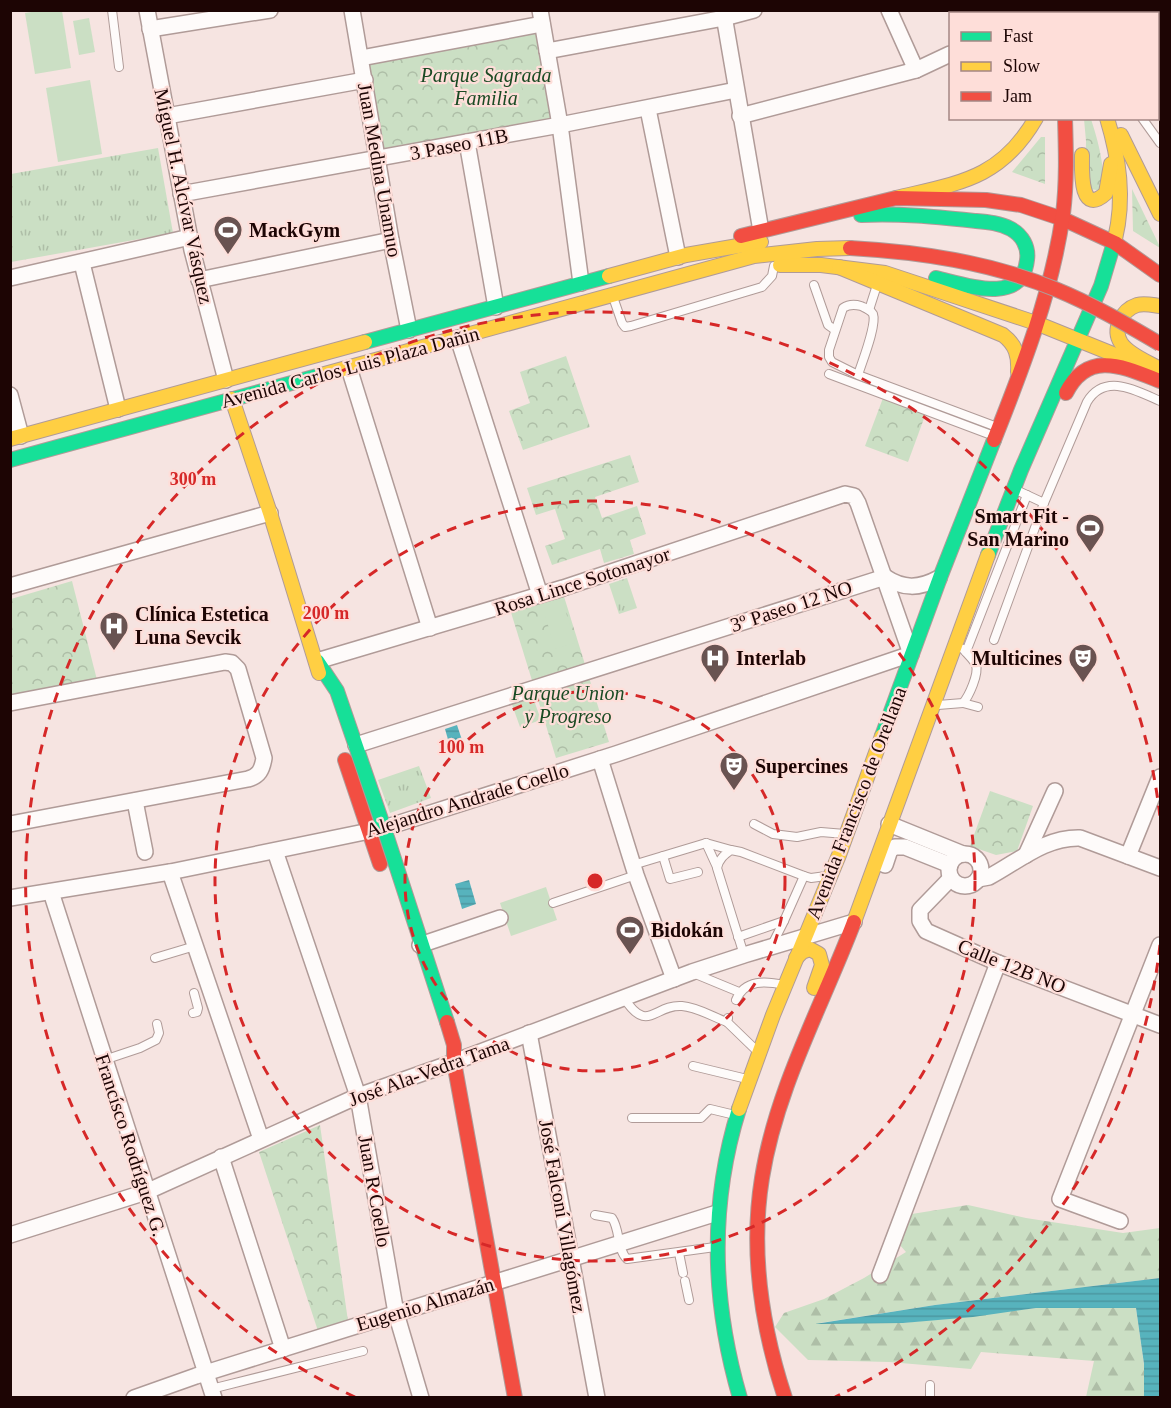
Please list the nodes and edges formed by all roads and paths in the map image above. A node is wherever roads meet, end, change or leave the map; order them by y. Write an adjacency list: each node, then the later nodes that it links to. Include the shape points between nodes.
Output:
1 (112, 10): 13 (lane)
2 (147, 10): 9 (street, Miguel H. Alcívar Vásquez)
3 (270, 10): 9 (street)
4 (352, 10): 12 (street, Juan Medina Unamuo)
5 (754, 10): 7 (street)
6 (889, 10): 14 (street)
7 (723, 14): 10 (street); 16 (street)
8 (541, 17): 10 (street); 12 (street)
9 (150, 29): 18 (street, Miguel H. Alcívar Vásquez)
10 (547, 51): 25 (street)
11 (949, 55): 14 (street)
12 (361, 58): 15 (street, Juan Medina Unamuo)
13 (119, 67)
14 (916, 70): 19 (street)
15 (365, 81): 18 (street); 30 (street, Juan Medina Unamuo)
16 (736, 90): 17 (street, 3 Paseo 11B); 19 (street)
17 (648, 109): 25 (street, 3 Paseo 11B); 41 (street)
18 (167, 116): 31 (street, Miguel H. Alcívar Vásquez)
19 (740, 116): 36 (street)
20 (1035, 120): 32 (main road, via 1016,149 992,169 961,182)
21 (1065, 120): 35 (main road, Avenida Francisco de Orellana)
22 (1108, 120): 27 (main road, Avenida Francisco de Orellana)
23 (1113, 120): 33 (main road)
24 (1144, 120): 29 (lane)
25 (560, 125): 28 (street, 3 Paseo 11B); 51 (street)
26 (1079, 129): 27 (main road, via 1083,189 1094,199 1107,190)
27 (1114, 136): 40 (main road, Avenida Francisco de Orellana, via 1121,189)
28 (467, 142): 30 (street, 3 Paseo 11B); 55 (street)
29 (1161, 143)
30 (378, 159): 31 (street, 3 Paseo 11B); 39 (street, Juan Medina Unamuo)
31 (182, 194): 38 (street, Miguel H. Alcívar Vásquez)
32 (896, 198): 34 (main road, Avenida Carlos Luis Plaza Dañin); 35 (main road, Avenida Carlos Luis Plaza Dañin, via 1006,202)
33 (1161, 214)
34 (814, 219): 36 (main road, Avenida Carlos Luis Plaza Dañin); 48 (main road, via 907,214 991,223 1018,234 1028,255 1020,280 1004,290 932,277)
35 (1063, 219): 40 (main road, Avenida Carlos Luis Plaza Dañin); 59 (main road, Avenida Francisco de Orellana)
36 (761, 231): 41 (main road, Avenida Carlos Luis Plaza Dañin)
37 (841, 234): 41 (main road, Avenida Carlos Luis Plaza Dañin, via 804,236)
38 (190, 237): 43 (street); 50 (street, Miguel H. Alcívar Vásquez)
39 (391, 240): 50 (street); 60 (street, Juan Medina Unamuo)
40 (1115, 243): 46 (main road, Avenida Carlos Luis Plaza Dañin); 63 (main road, Avenida Francisco de Orellana)
41 (682, 256): 51 (main road, Avenida Carlos Luis Plaza Dañin)
42 (1015, 260): 49 (main road)
43 (82, 263): 47 (street); 77 (street)
44 (774, 266): 45 (main road, Avenida Carlos Luis Plaza Dañin); 48 (main road, Avenida Carlos Luis Plaza Dañin, via 839,267); 54 (lane, via 762,287 631,326 621,323)
45 (690, 275): 54 (main road, Avenida Carlos Luis Plaza Dañin); 64 (main road, Avenida Carlos Luis Plaza Dañin, bridge, via 754,256 817,249 887,250 952,258 1024,278 1085,303)
46 (1161, 275)
47 (10, 278)
48 (881, 278): 57 (lane); 59 (main road); 70 (main road, via 1007,338 1017,352)
49 (1067, 278)
50 (199, 280): 71 (street, Miguel H. Alcívar Vásquez)
51 (581, 284): 55 (main road, Avenida Carlos Luis Plaza Dañin)
52 (814, 285): 61 (lane, via 828,325)
53 (1084, 287): 58 (main road)
54 (613, 296): 62 (main road, Avenida Carlos Luis Plaza Dañin)
55 (496, 306): 60 (main road, Avenida Carlos Luis Plaza Dañin)
56 (1161, 306): 66 (main road, via 1134,304 1123,314 1118,327 1123,347)
57 (869, 310): 61 (lane, via 855,304 843,308); 68 (lane, via 873,325)
58 (1142, 317)
59 (1036, 323): 63 (main road); 70 (main road, Avenida Francisco de Orellana)
60 (409, 330): 71 (main road, Avenida Carlos Luis Plaza Dañin)
61 (835, 330): 68 (lane, via 829,357)
62 (458, 338): 65 (main road, Avenida Carlos Luis Plaza Dañin); 87 (street)
63 (1078, 340): 66 (main road); 81 (main road, Avenida Francisco de Orellana)
64 (1161, 344)
65 (348, 368): 75 (main road, Avenida Carlos Luis Plaza Dañin); 88 (street)
66 (1161, 371)
67 (829, 374): 78 (lane)
68 (858, 375): 78 (lane)
69 (1144, 375): 72 (main road); 73 (lane); 81 (main road, via 1101,366 1078,374)
70 (1017, 378): 78 (main road, Avenida Francisco de Orellana)
71 (226, 380): 77 (main road, Avenida Carlos Luis Plaza Dañin)
72 (1161, 381)
73 (1131, 388): 76 (lane); 82 (lane, via 1114,385 1091,395)
74 (10, 395): 79 (street)
75 (232, 399): 80 (main road, Avenida Carlos Luis Plaza Dañin); 83 (main road)
76 (1161, 401)
77 (118, 409): 79 (main road, Avenida Carlos Luis Plaza Dañin)
78 (997, 432): 85 (main road, Avenida Francisco de Orellana)
79 (16, 437)
80 (10, 460)
81 (1020, 492): 82 (lane); 90 (main road, Avenida Francisco de Orellana)
82 (1044, 503): 89 (lane)
83 (270, 513): 86 (street); 92 (main road)
84 (885, 577): 85 (street, via 905,587 917,587); 87 (street, Rosa Lince Sotomayor, via 858,503 854,496 844,494); 91 (street); 98 (street, 3º Paseo 12 NO)
85 (939, 578): 91 (main road, Avenida Francisco de Orellana)
86 (10, 586)
87 (540, 595): 88 (street, Rosa Lince Sotomayor)
88 (430, 628): 92 (street, Rosa Lince Sotomayor)
89 (994, 640)
90 (962, 647): 95 (lane, via 977,666); 96 (main road, Avenida Francisco de Orellana)
91 (911, 654): 99 (street, Alejandro Andrade Coello); 101 (main road, Avenida Francisco de Orellana)
92 (317, 662): 93 (main road); 98 (main road, via 336,692)
93 (323, 693)
94 (10, 703): 103 (street, via 232,663 238,669 264,758 262,768 256,776)
95 (963, 703): 96 (lane); 97 (lane)
96 (933, 705): 106 (main road, Avenida Francisco de Orellana)
97 (978, 707)
98 (348, 746): 107 (main road)
99 (600, 759): 107 (street, Alejandro Andrade Coello); 120 (street)
100 (1161, 777): 115 (street)
101 (867, 779): 108 (main road, Avenida Francisco de Orellana); 132 (main road, via 863,811 835,891)
102 (1055, 791): 116 (street)
103 (135, 801): 104 (street); 112 (street)
104 (10, 824)
105 (754, 824): 108 (lane, via 772,834 797,837 821,832)
106 (889, 824): 113 (street); 132 (main road, Avenida Francisco de Orellana)
107 (376, 830): 111 (street, Alejandro Andrade Coello); 124 (main road); 137 (main road)
108 (846, 834): 125 (main road, Avenida Francisco de Orellana)
109 (706, 843): 110 (lane); 114 (lane); 118 (lane)
110 (731, 850): 118 (lane); 126 (lane)
111 (275, 851): 122 (street, Alejandro Andrade Coello); 161 (street, Juan R Coello)
112 (145, 852)
113 (963, 854): 117 (street); 121 (street, via 955,857)
114 (663, 856): 120 (lane); 123 (lane, via 670,879)
115 (1128, 856): 116 (street, via 1080,838 1067,838 1052,841); 119 (street)
116 (1020, 858): 117 (street); 127 (street, via 989,877)
117 (979, 861): 127 (street)
118 (717, 868): 136 (lane)
119 (1161, 868)
120 (634, 870): 131 (lane); 146 (street)
121 (950, 871): 127 (street, via 963,886); 132 (street, via 904,847 895,847 889,852 871,901); 144 (street, Calle 12B NO, via 920,910 920,921 926,931)
122 (170, 872): 128 (street, Alejandro Andrade Coello); 139 (street)
123 (698, 872)
124 (384, 875)
125 (831, 875): 126 (lane); 135 (main road, Avenida Francisco de Orellana)
126 (804, 876): 134 (lane)
127 (978, 879)
128 (51, 892): 130 (street, Alejandro Andrade Coello); 156 (street, Francísco Rodríguez G.)
129 (392, 897): 157 (main road, via 445,1050)
130 (10, 898)
131 (553, 903)
132 (848, 909): 135 (street, José Ala-Vedra Tama); 160 (main road, Avenida Francisco de Orellana)
133 (500, 918): 137 (street)
134 (784, 921): 136 (lane); 140 (lane)
135 (805, 936): 140 (street, José Ala-Vedra Tama); 143 (main road, Avenida Francisco de Orellana)
136 (738, 937): 141 (lane)
137 (420, 945): 157 (main road, via 454,1045)
138 (1161, 945): 151 (street)
139 (195, 946): 142 (lane); 164 (street)
140 (771, 947): 141 (street, José Ala-Vedra Tama)
141 (744, 955): 145 (street, José Ala-Vedra Tama)
142 (155, 958)
143 (796, 958): 147 (main road, Avenida Francisco de Orellana); 160 (main road, via 812,950 819,954 822,965 790,1049)
144 (998, 963): 151 (street, Calle 12B NO); 175 (street)
145 (692, 972): 146 (street, José Ala-Vedra Tama); 147 (lane, via 737,996 753,984 765,981)
146 (674, 979): 149 (street, José Ala-Vedra Tama)
147 (786, 986): 155 (main road, Avenida Francisco de Orellana)
148 (194, 993): 150 (lane, via 198,1008)
149 (624, 998): 154 (street, José Ala-Vedra Tama); 155 (lane, via 638,1015 684,1006 728,1020)
150 (193, 1013)
151 (1132, 1014): 153 (street, Calle 12B NO); 169 (street, via 1060,1199)
152 (157, 1024): 156 (lane, via 156,1040)
153 (1161, 1025)
154 (529, 1034): 157 (street, José Ala-Vedra Tama); 174 (street, José Falconí Villagómez)
155 (759, 1053): 159 (main road, Avenida Francisco de Orellana)
156 (104, 1060): 166 (street, Francísco Rodríguez G.)
157 (454, 1062): 161 (street, José Ala-Vedra Tama); 176 (main road)
158 (693, 1066): 159 (lane)
159 (749, 1080): 162 (main road, Avenida Francisco de Orellana)
160 (790, 1084): 189 (main road, Avenida Francisco de Orellana, via 762,1178 756,1231 765,1326)
161 (358, 1096): 164 (street, José Ala-Vedra Tama); 178 (street, Juan R Coello)
162 (736, 1115): 163 (lane, via 710,1109 701,1118); 167 (main road, Avenida Francisco de Orellana)
163 (632, 1118)
164 (261, 1139): 165 (street, José Ala-Vedra Tama)
165 (221, 1158): 166 (street, José Ala-Vedra Tama); 179 (street)
166 (146, 1192): 170 (street, José Ala-Vedra Tama); 181 (street, Francísco Rodríguez G.)
167 (717, 1213): 171 (street, Eugenio Almazán); 172 (main road, Avenida Francisco de Orellana)
168 (595, 1215): 171 (lane, via 612,1218)
169 (1120, 1221)
170 (10, 1235)
171 (620, 1244): 173 (lane, via 627,1259); 174 (street, Eugenio Almazán)
172 (716, 1247): 173 (lane); 188 (main road, Avenida Francisco de Orellana, via 723,1325)
173 (679, 1253): 177 (lane)
174 (570, 1259): 176 (street, Eugenio Almazán); 187 (street, José Falconí Villagómez)
175 (880, 1275)
176 (495, 1283): 178 (street, Eugenio Almazán); 186 (main road)
177 (689, 1300)
178 (396, 1313): 179 (street, Eugenio Almazán); 185 (street, Juan R Coello)
179 (283, 1349): 181 (street, Eugenio Almazán)
180 (363, 1351): 183 (lane)
181 (206, 1373): 183 (street, Francísco Rodríguez G.); 184 (street, Eugenio Almazán)
182 (930, 1385): 190 (lane)
183 (212, 1393)
184 (134, 1398)
185 (421, 1398)
186 (514, 1398)
187 (597, 1398)
188 (740, 1398)
189 (785, 1398)
190 (930, 1398)

